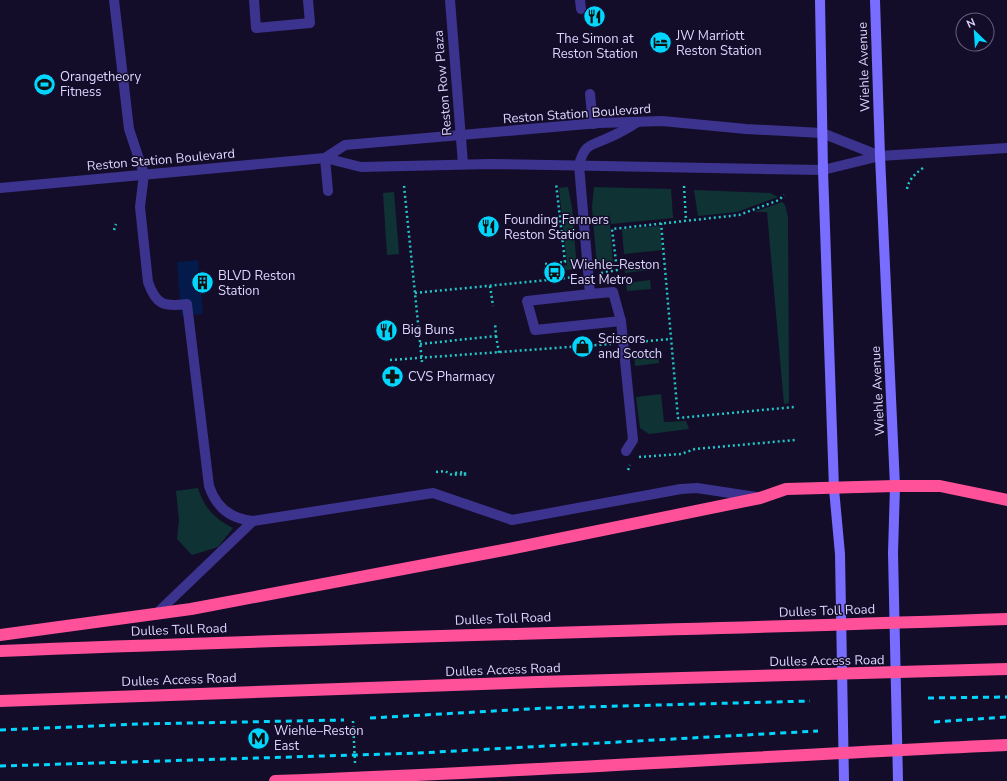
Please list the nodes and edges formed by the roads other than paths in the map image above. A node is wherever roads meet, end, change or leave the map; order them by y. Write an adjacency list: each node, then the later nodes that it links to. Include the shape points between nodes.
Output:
1 (114, 0): 18 (street, via 129,129)
2 (254, 0): 3 (street, via 256,28 310,23)
3 (308, 0)
4 (450, 0): 11 (street, Reston Row Plaza)
5 (820, 0): 10 (main road)
6 (875, 0): 13 (main road, Wiehle Avenue)
7 (590, 94): 9 (street)
8 (640, 121): 9 (street, Reston Station Boulevard); 10 (street, Reston Station Boulevard); 16 (street, via 587,147)
9 (593, 124): 11 (street, Reston Station Boulevard)
10 (822, 133): 13 (street, Reston Station Boulevard); 17 (main road)
11 (460, 135): 14 (street, Reston Station Boulevard, via 345,145); 15 (street, Reston Row Plaza)
12 (1007, 148): 13 (street, Reston Station Boulevard)
13 (880, 156): 17 (street, Reston Station Boulevard); 24 (main road, Wiehle Avenue)
14 (325, 158): 15 (street, Reston Station Boulevard, via 361,167); 18 (street, Reston Station Boulevard); 20 (street)
15 (463, 164): 16 (street, Reston Station Boulevard)
16 (578, 165): 17 (street, Reston Station Boulevard); 21 (street)
17 (823, 170): 25 (main road)
18 (144, 174): 19 (street, Reston Station Boulevard); 28 (street, via 140,215 145,266 152,294 158,302 171,306 187,304 209,486 216,502 223,510 241,520)
19 (0, 188)
20 (328, 191)
21 (590, 294): 22 (street, via 613,292); 22 (street, via 527,301 535,330)
22 (621, 321): 23 (street, via 633,440)
23 (626, 451)
24 (895, 486): 25 (highway); 27 (highway, via 940,486); 38 (main road, Wiehle Avenue, via 893,553)
25 (834, 489): 26 (highway, via 786,489); 37 (main road, via 840,554)
26 (760, 498): 28 (street, via 697,488 681,489 512,520 433,492); 29 (highway, via 509,549)
27 (1007, 500)
28 (253, 521): 29 (street)
29 (155, 615): 31 (highway)
30 (1007, 619): 32 (highway, Dulles Toll Road, via 325,638)
31 (0, 635)
32 (0, 651)
33 (1007, 669): 34 (highway, Dulles Access Road)
34 (0, 701)
35 (1007, 745): 36 (highway)
36 (275, 781)
37 (844, 781)
38 (898, 781)

